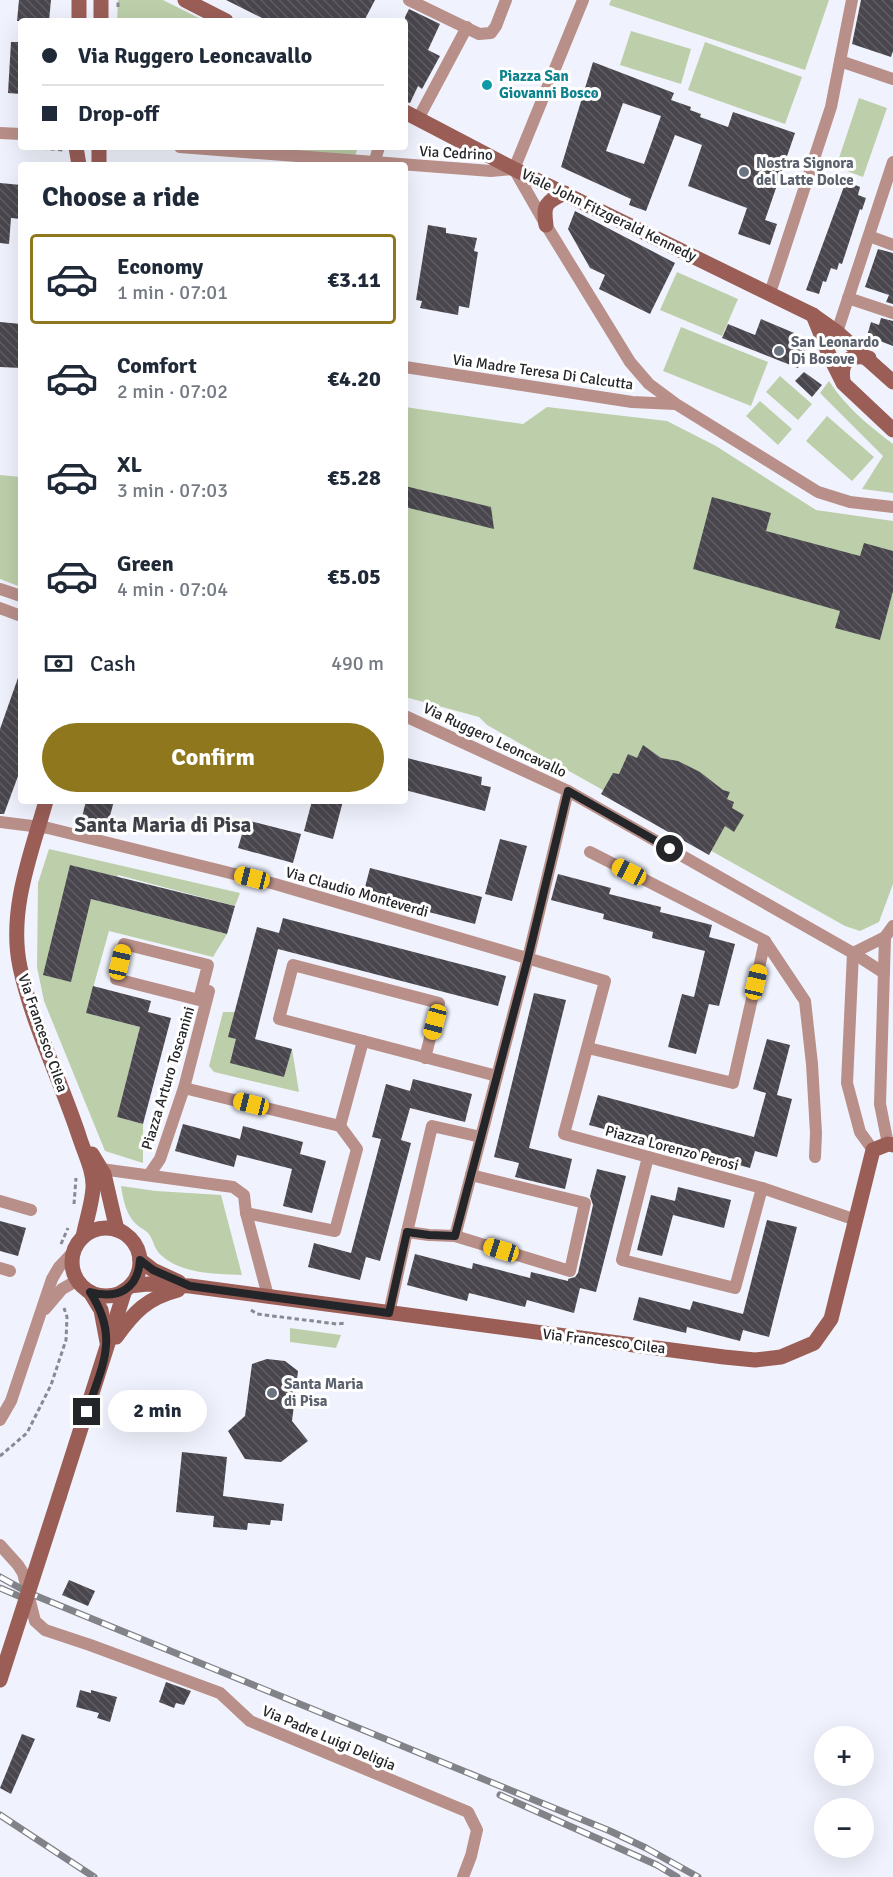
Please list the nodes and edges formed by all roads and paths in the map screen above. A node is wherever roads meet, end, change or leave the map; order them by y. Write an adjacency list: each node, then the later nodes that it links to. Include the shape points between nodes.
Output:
1 (79, 0): 9 (main road)
2 (101, 0): 10 (main road)
3 (184, 0): 8 (main road)
4 (409, 0): 12 (street)
5 (506, 0): 12 (street, via 491,33 479,34)
6 (583, 0): 24 (street)
7 (852, 0): 13 (street)
8 (205, 5): 11 (main road)
9 (79, 18)
10 (101, 18)
11 (222, 18)
12 (467, 27): 15 (street)
13 (840, 61): 14 (street); 29 (street, via 831,107)
14 (893, 79)
15 (412, 116): 24 (main road, Viale John Fitzgerald Kennedy)
16 (0, 133): 17 (street)
17 (18, 134)
18 (219, 150): 21 (street, Via Cedrino)
19 (378, 150): 20 (street)
20 (375, 160)
21 (374, 162)
22 (893, 162): 27 (street)
23 (408, 165): 24 (street, Via Cedrino)
24 (514, 169): 25 (main road, Viale John Fitzgerald Kennedy); 26 (street)
25 (565, 193): 26 (main road, via 547,205); 29 (main road, Viale John Fitzgerald Kennedy)
26 (546, 225): 39 (street, via 630,362 649,384)
27 (868, 236): 28 (street); 30 (street)
28 (893, 245)
29 (770, 293): 32 (main road, Viale John Fitzgerald Kennedy)
30 (848, 298): 31 (street); 33 (street)
31 (893, 313)
32 (813, 315): 33 (main road, Viale John Fitzgerald Kennedy); 34 (main road)
33 (837, 332): 34 (main road); 35 (main road, Viale John Fitzgerald Kennedy)
34 (830, 357): 38 (main road)
35 (868, 358): 37 (main road, Viale John Fitzgerald Kennedy); 38 (main road, via 851,357 843,368)
36 (408, 367): 39 (street, Via Madre Teresa Di Calcutta, via 632,402)
37 (893, 382)
38 (843, 383): 40 (main road)
39 (676, 404): 41 (street, via 818,492 850,502)
40 (893, 430)
41 (893, 507)
42 (0, 590): 43 (street)
43 (18, 595)
44 (0, 608): 45 (street)
45 (18, 615)
46 (408, 717): 47 (street, Via Ruggero Leoncavallo)
47 (568, 791): 55 (street, Via Ruggero Leoncavallo); 56 (street)
48 (45, 804): 50 (main road, Via Francesco Cilea)
49 (0, 822): 50 (street, Via Claudio Monteverdi)
50 (39, 826): 56 (street, Via Claudio Monteverdi, via 275,884); 64 (main road, Via Francesco Cilea, via 20,898 16,926 19,965)
51 (590, 852): 54 (street)
52 (893, 926): 53 (street)
53 (885, 937): 55 (street); 57 (street)
54 (765, 941): 60 (street, via 733,1083); 71 (street, via 805,1001)
55 (853, 953): 57 (street); 68 (street, via 847,1083 860,1132)
56 (528, 958): 60 (street, Piazza Lorenzo Perosi, via 605,981); 62 (street)
57 (884, 973): 67 (street, via 880,1104)
58 (204, 980): 58 (street, Piazza Arturo Toscanini, via 208,965 124,944 116,980 199,1000); 63 (street, Piazza Arturo Toscanini, via 212,982)
59 (363, 1041): 61 (street); 61 (street, via 279,1019 293,965 439,1003); 65 (street)
60 (588, 1048): 70 (street, Piazza Lorenzo Perosi, via 564,1134)
61 (425, 1058): 62 (street)
62 (497, 1076): 66 (street)
63 (184, 1088): 65 (street); 73 (street, Piazza Arturo Toscanini, via 160,1159)
64 (75, 1123): 69 (main road, Via Francesco Cilea); 72 (main road, Via Francesco Cilea)
65 (340, 1126): 79 (street, via 357,1149 335,1231)
66 (481, 1137): 74 (street); 83 (street, via 432,1126)
67 (891, 1144): 68 (main road)
68 (873, 1150): 80 (main road, Via Francesco Cilea)
69 (86, 1155): 77 (path, via 77,1162); 85 (main road, Via Francesco Cilea, via 93,1187)
70 (648, 1157): 75 (street, Piazza Lorenzo Perosi); 75 (street, via 622,1260 735,1287)
71 (815, 1157)
72 (100, 1169): 73 (street); 82 (main road, Via Francesco Cilea)
73 (149, 1175): 79 (street, via 233,1187 244,1195)
74 (471, 1175): 84 (street); 84 (street, via 585,1203 570,1271)
75 (762, 1188): 80 (street, Piazza Lorenzo Perosi)
76 (0, 1201): 78 (street)
77 (74, 1205)
78 (31, 1210)
79 (246, 1213): 95 (street)
80 (856, 1220): 96 (main road, Via Francesco Cilea, via 831,1319 814,1343 781,1357 723,1357)
81 (69, 1225): 88 (path, via 53,1263)
82 (117, 1230): 85 (main road, via 99,1229); 87 (main road, via 133,1241)
83 (407, 1232): 84 (street); 96 (street)
84 (455, 1236)
85 (83, 1237): 86 (main road)
86 (74, 1251): 88 (street); 89 (main road)
87 (140, 1260): 90 (main road, Via Francesco Cilea); 91 (main road, via 136,1279)
88 (56, 1272): 97 (street)
89 (78, 1280): 92 (street); 93 (main road)
90 (190, 1286): 91 (main road, Via Francesco Cilea, via 147,1284); 94 (main road, Via Francesco Cilea); 99 (main road, via 148,1301 132,1315)
91 (128, 1288): 93 (main road, via 114,1295); 99 (main road)
92 (60, 1290): 97 (street); 101 (path, via 67,1317 66,1340 51,1385 27,1433)
93 (90, 1292): 99 (main road, via 101,1310)
94 (247, 1293): 95 (main road, Via Francesco Cilea); 98 (path, via 244,1306 257,1314 337,1324)
95 (268, 1296): 96 (main road, Via Francesco Cilea)
96 (389, 1313)
97 (40, 1314): 100 (street, via 11,1401)
98 (352, 1321)
99 (108, 1348): 103 (main road, bridge)
100 (0, 1420)
101 (0, 1456)
102 (0, 1545): 104 (street, Via Padre Luigi Deligia, via 23,1573 34,1621 45,1630 220,1693 250,1721 468,1812 477,1830)
103 (0, 1680)
104 (463, 1877)

